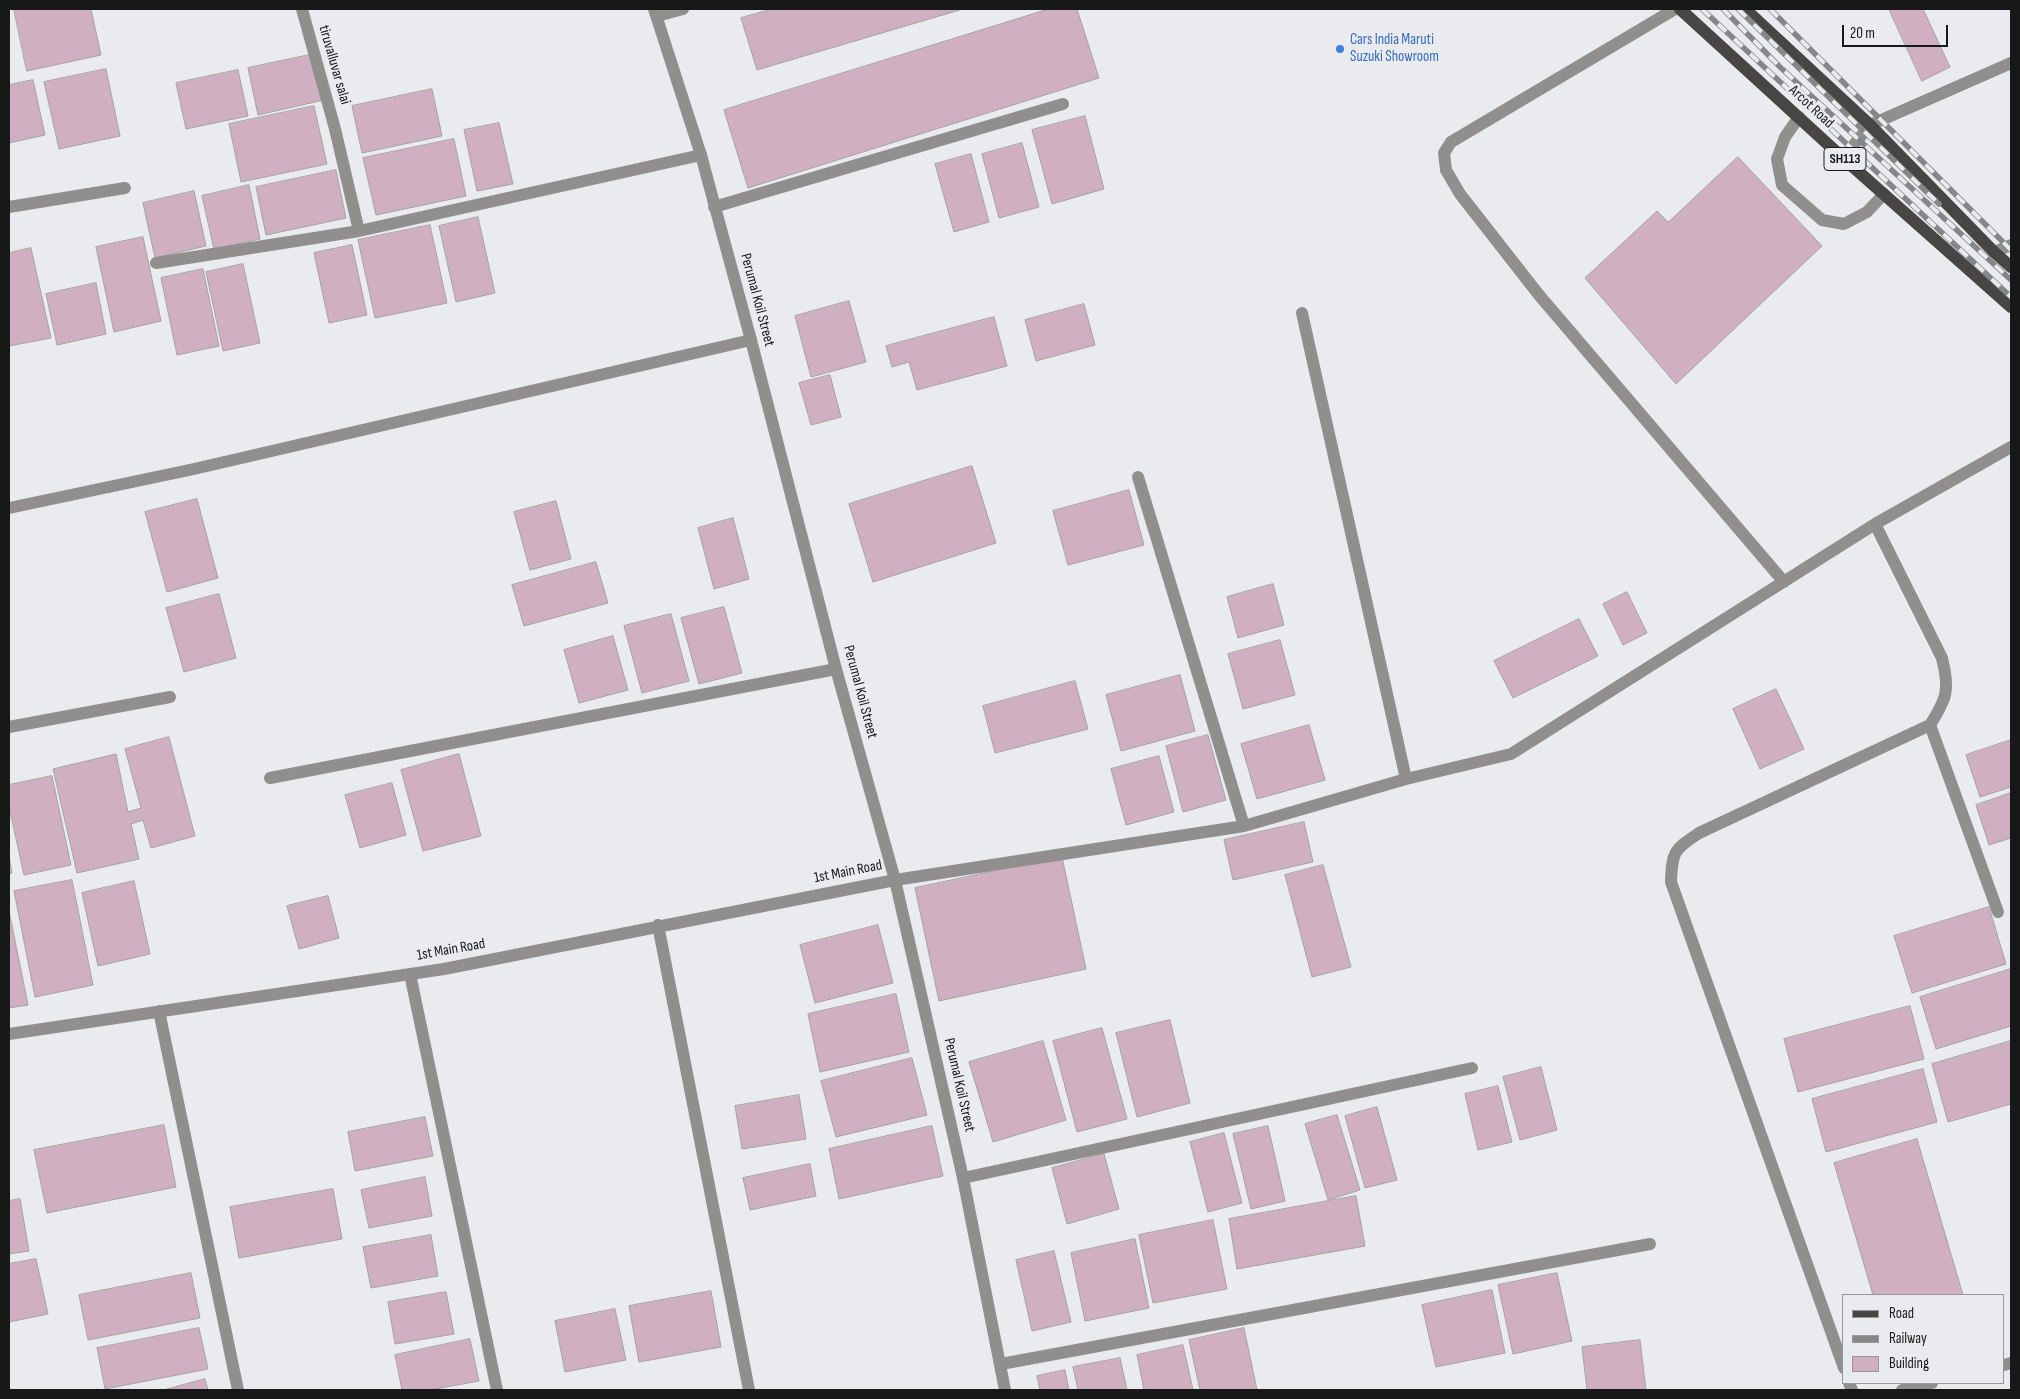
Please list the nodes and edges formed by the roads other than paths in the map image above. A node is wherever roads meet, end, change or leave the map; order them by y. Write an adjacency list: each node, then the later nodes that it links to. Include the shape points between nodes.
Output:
1 (302, 9): 17 (street, tiruvalluvar salai, via 335,129)
2 (683, 9): 6 (street)
3 (1675, 9): 29 (street, via 1451,142 1444,153 1446,170 1460,194 1539,295)
4 (1680, 9): 9 (main road, Arcot Road / SH113)
5 (1745, 9): 10 (main road, Arcot Road / SH113)
6 (656, 13): 11 (street, Perumal Koil Street)
7 (2011, 63): 10 (street)
8 (1063, 104): 16 (street)
9 (1799, 117): 12 (main road, Arcot Road / SH113); 14 (street, via 1785,137 1777,159 1782,185 1822,220 1844,224 1867,212)
10 (1870, 125): 12 (street); 19 (main road, Arcot Road / SH113)
11 (700, 155): 16 (street, Perumal Koil Street); 17 (street)
12 (1843, 158): 14 (main road, Arcot Road / SH113)
13 (125, 188): 15 (street)
14 (1884, 194): 22 (main road, Arcot Road / SH113)
15 (9, 206)
16 (714, 207): 24 (street, Perumal Koil Street)
17 (358, 231): 20 (street)
18 (2011, 245): 19 (street)
19 (1994, 252): 21 (main road, Arcot Road / SH113)
20 (156, 263)
21 (2011, 267)
22 (2011, 307)
23 (1302, 313): 35 (street)
24 (751, 340): 27 (street, via 194,469); 30 (street, Perumal Koil Street)
25 (2011, 447): 28 (street, 1st Main Road)
26 (1138, 477): 36 (street)
27 (9, 508)
28 (1875, 524): 29 (street, 1st Main Road); 32 (street, via 1942,658 1947,680 1944,702)
29 (1784, 582): 35 (street, 1st Main Road, via 1510,754)
30 (836, 669): 34 (street); 37 (street, Perumal Koil Street)
31 (170, 696): 33 (street)
32 (1930, 725): 38 (street); 46 (street, via 1699,833 1678,848 1671,865 1671,882)
33 (9, 727)
34 (270, 778)
35 (1406, 779): 36 (street, 1st Main Road)
36 (1244, 826): 37 (street, 1st Main Road)
37 (895, 880): 39 (street, 1st Main Road); 44 (street, Perumal Koil Street)
38 (1998, 912)
39 (658, 925): 40 (street, 1st Main Road); 51 (street)
40 (410, 974): 41 (street, 1st Main Road); 50 (street)
41 (159, 1011): 42 (street, 1st Main Road); 49 (street)
42 (9, 1034)
43 (1472, 1068): 44 (street)
44 (963, 1178): 47 (street, Perumal Koil Street)
45 (1650, 1244): 47 (street)
46 (1842, 1362)
47 (1001, 1364): 52 (street, Perumal Koil Street)
48 (1928, 1384): 53 (street)
49 (238, 1390)
50 (497, 1390)
51 (749, 1390)
52 (1005, 1390)
53 (1902, 1390)

